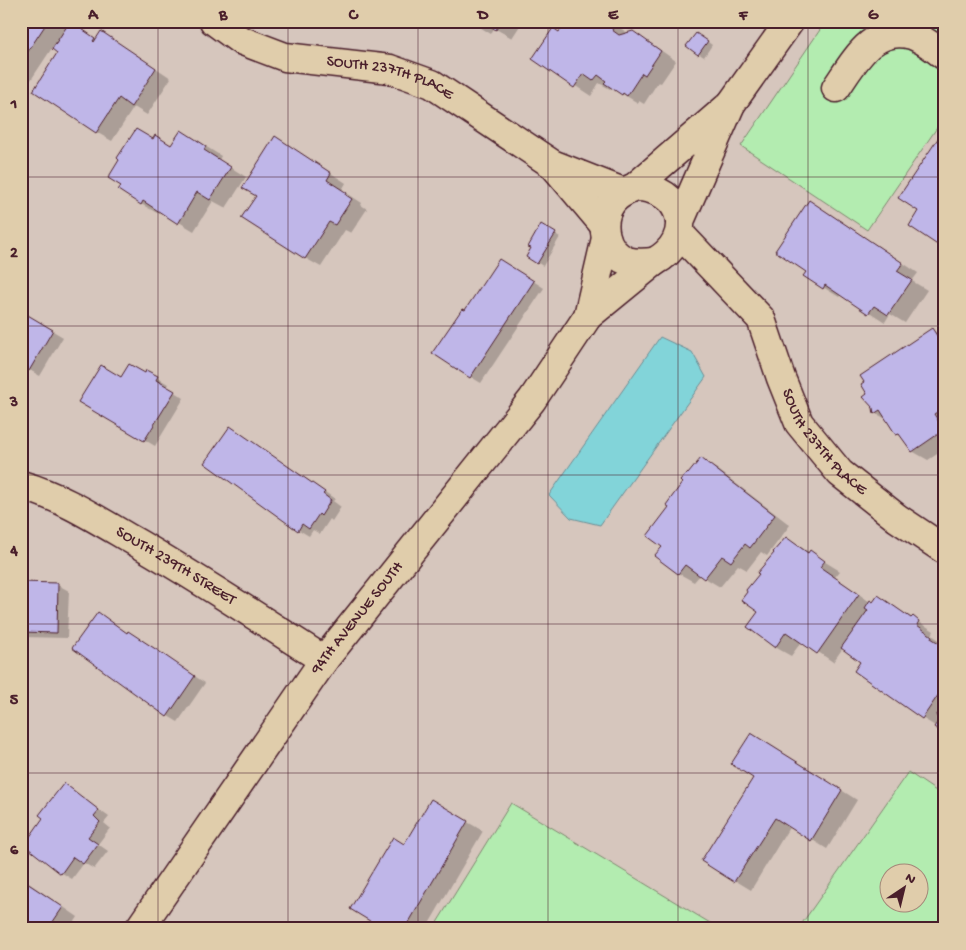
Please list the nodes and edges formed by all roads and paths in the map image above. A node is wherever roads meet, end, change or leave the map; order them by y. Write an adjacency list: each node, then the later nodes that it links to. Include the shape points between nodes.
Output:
1 (214, 21): 6 (street, SOUTH 237TH PLACE, via 240,40 285,57 390,69 432,84)
2 (790, 21): 5 (street, 94TH AVENUE SOUTH)
3 (945, 56): 4 (street, via 913,35 890,34 865,48)
4 (836, 88)
5 (731, 104): 7 (street, 94TH AVENUE SOUTH); 9 (street, 94TH AVENUE SOUTH)
6 (552, 164): 7 (street, SOUTH 237TH PLACE); 8 (street, SOUTH 237TH PLACE)
7 (629, 190): 8 (street, 94TH AVENUE SOUTH, via 609,206); 9 (street, via 648,187 670,199 677,209)
8 (605, 231): 9 (street, via 618,255 641,264); 10 (street, 94TH AVENUE SOUTH)
9 (670, 243): 10 (street, 94TH AVENUE SOUTH); 12 (street, SOUTH 237TH PLACE, via 761,319 799,423 840,473 897,518)
10 (588, 316): 13 (street, 94TH AVENUE SOUTH, via 532,400)
11 (21, 485): 13 (street, SOUTH 239TH STREET, via 75,507 162,557)
12 (945, 550)
13 (324, 660): 14 (street, 94TH AVENUE SOUTH)
14 (139, 929)

